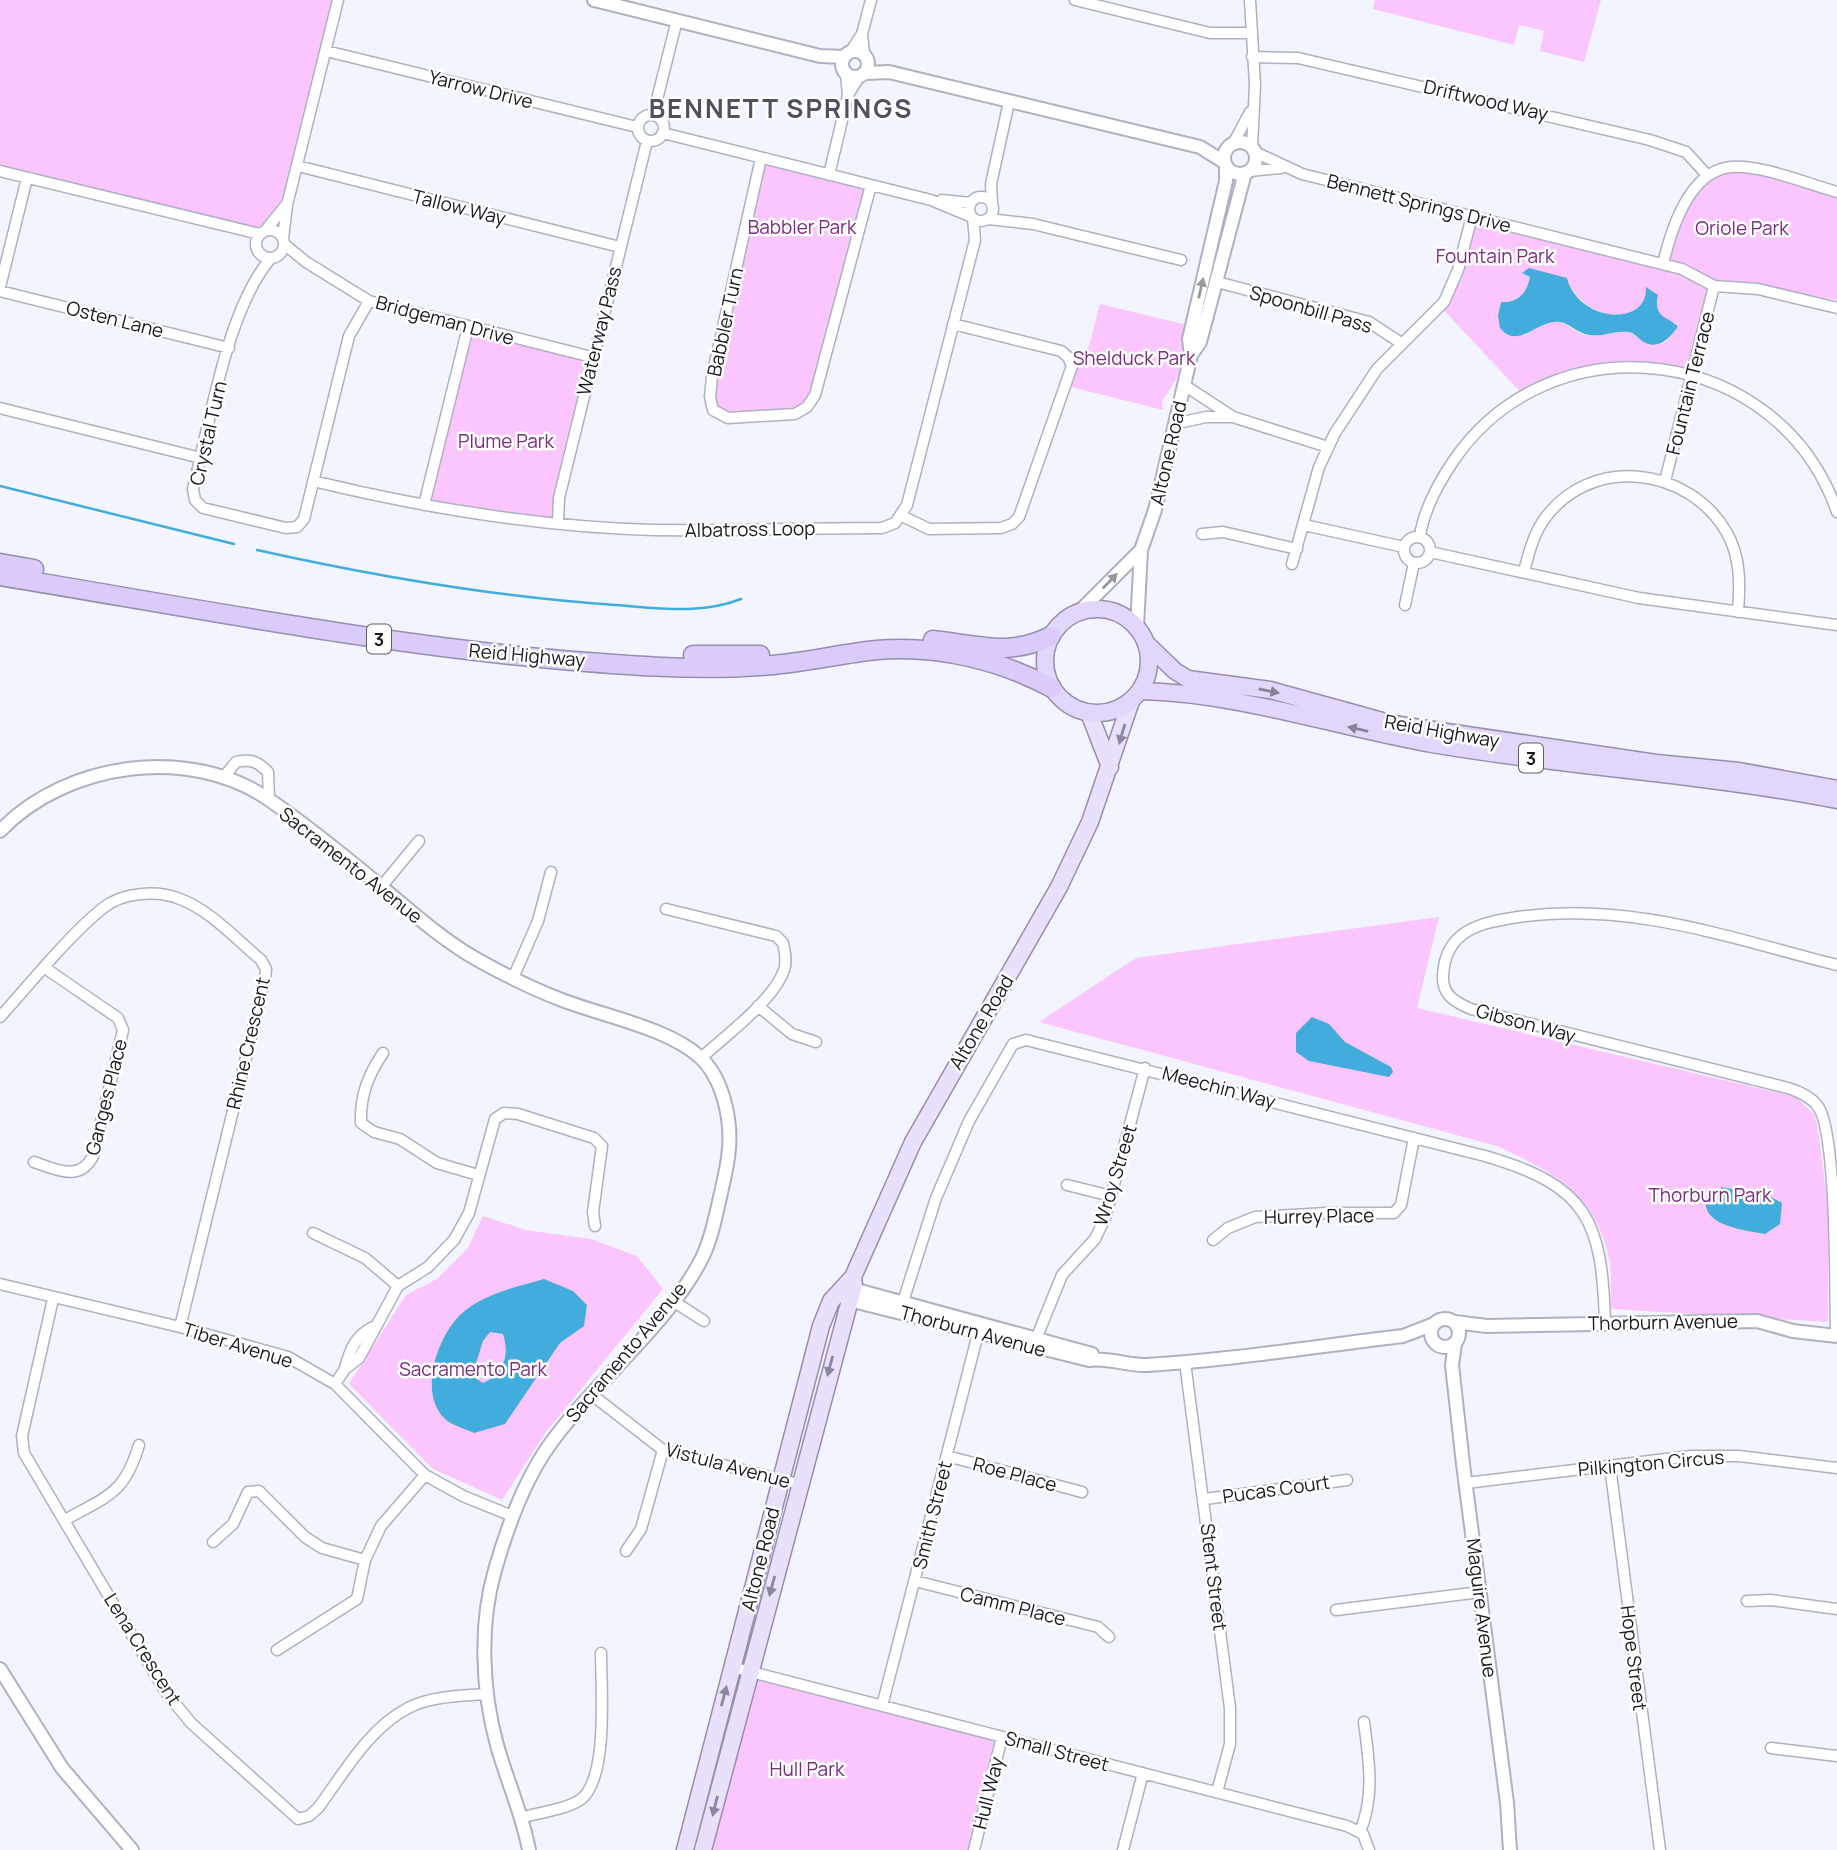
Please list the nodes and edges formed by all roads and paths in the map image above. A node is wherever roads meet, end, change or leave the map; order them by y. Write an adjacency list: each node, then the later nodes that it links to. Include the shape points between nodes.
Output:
1 (338, 0): 9 (street)
2 (594, 0): 6 (street)
3 (871, 0): 8 (street)
4 (1075, 0): 7 (street, via 1210,33)
5 (1250, 0): 7 (street)
6 (677, 20): 12 (street); 16 (street)
7 (1252, 33): 11 (street)
8 (862, 34): 10 (street); 12 (street)
9 (326, 51): 17 (street, Yarrow Drive); 26 (street)
10 (866, 56): 12 (street); 12 (street); 13 (street)
11 (1252, 57): 15 (street); 31 (street, Driftwood Way, via 1298,58 1650,140 1686,152)
12 (851, 66): 13 (street); 30 (street)
13 (889, 72): 14 (street)
14 (1009, 102): 20 (street); 22 (street)
15 (1254, 106): 21 (street); 23 (street)
16 (653, 115): 17 (street, via 645,116); 18 (street, via 661,120)
17 (637, 127): 19 (street, via 639,136)
18 (663, 133): 19 (street, via 657,140); 24 (street)
19 (647, 141): 47 (street, Waterway Pass)
20 (999, 144): 36 (street, via 985,184); 37 (street, via 991,184)
21 (1232, 144): 22 (street); 23 (street, via 1244,142); 25 (street, via 1224,152)
22 (1200, 147): 25 (street)
23 (1254, 150): 27 (street, Bennett Springs Drive); 29 (street, via 1255,163)
24 (761, 158): 30 (street); 33 (street, Babbler Turn, via 711,387 713,410 728,418 795,414 816,395)
25 (1225, 164): 29 (street, via 1232,172); 61 (street, Altone Road, one-way to 25, via 1189,339 1226,181)
26 (298, 166): 38 (street); 47 (street, Tallow Way)
27 (1285, 167): 29 (street, Bennett Springs Drive); 39 (street, Bennett Springs Drive)
28 (0, 171): 32 (street)
29 (1247, 172): 52 (street, Altone Road)
30 (829, 174): 33 (street)
31 (1707, 175): 34 (street, via 1738,167); 51 (street, via 1681,211)
32 (27, 178): 43 (street); 54 (street)
33 (871, 184): 35 (street)
34 (1837, 191)
35 (930, 200): 36 (street); 40 (street)
36 (973, 200): 37 (street, via 985,198); 40 (street)
37 (993, 204): 41 (street); 42 (street)
38 (286, 205): 44 (street); 46 (street)
39 (1472, 216): 51 (street, Bennett Springs Drive); 59 (street, via 1444,302)
40 (972, 218): 41 (street); 45 (street)
41 (988, 220): 42 (street); 45 (street)
42 (1033, 224): 49 (street)
43 (231, 229): 44 (street); 48 (street)
44 (263, 233): 46 (street, via 273,230); 48 (street, Crystal Turn)
45 (975, 240): 57 (street)
46 (284, 241): 48 (street); 50 (street)
47 (620, 247): 62 (street, Waterway Pass)
48 (266, 254): 50 (street); 60 (street, Crystal Turn, via 238,314)
49 (1181, 260)
50 (306, 262): 55 (street, Bridgeman Drive)
51 (1663, 264): 53 (street, Bennett Springs Drive)
52 (1217, 282): 59 (street, Spoonbill Pass, via 1369,322); 61 (street, Altone Road, via 1200,342)
53 (1714, 286): 56 (street, Bennett Springs Drive, via 1758,289); 63 (street, Fountain Terrace)
54 (0, 289): 60 (street, Osten Lane)
55 (369, 301): 58 (street, Bridgeman Drive); 70 (street, Crystal Turn, via 349,337)
56 (1837, 308)
57 (953, 324): 74 (street); 74 (street, via 1061,351 1073,366 1012,524 929,528)
58 (468, 327): 62 (street, Bridgeman Drive); 72 (street)
59 (1401, 343): 68 (street, via 1358,394)
60 (229, 348): 69 (street, Crystal Turn)
61 (1191, 355): 64 (street, Altone Road)
62 (592, 357): 75 (street, Waterway Pass, via 559,498)
63 (1692, 375): 71 (street, Fountain Terrace); 73 (street, via 1742,396 1781,426 1815,466); 78 (street, via 1651,366 1617,366 1569,376 1524,396 1487,421 1466,444 1434,495)
64 (1184, 385): 66 (street); 67 (street, Altone Road)
65 (0, 408): 69 (street)
66 (1233, 417): 67 (street); 68 (street)
67 (1174, 424): 81 (street, Altone Road, via 1156,510)
68 (1328, 447): 76 (street)
69 (201, 457): 70 (street, Crystal Turn, via 193,489 203,508 286,528 297,527 304,519)
70 (313, 481): 72 (street, Albatross Loop)
71 (1665, 481): 86 (street, via 1614,477 1565,496 1542,522); 89 (street, via 1702,503 1728,534 1740,576)
72 (424, 505): 75 (street, Albatross Loop)
73 (1837, 512)
74 (902, 516): 75 (street, Albatross Loop, via 882,527 653,530)
75 (558, 522)
76 (1304, 525): 79 (street); 80 (street)
77 (1202, 534): 80 (street, via 1223,532)
78 (1420, 536): 79 (street, via 1409,538); 82 (street, via 1428,542)
79 (1404, 547): 84 (street, via 1405,557)
80 (1297, 549): 85 (street)
81 (1141, 550): 90 (street, Altone Road, one-way to 81); 92 (street, Altone Road)
82 (1430, 552): 84 (street, via 1426,560); 86 (street)
83 (0, 563): 93 (highway, Reid Highway / 3, via 423,634 619,652 761,655 890,638 1004,650)
84 (1414, 563): 88 (street)
85 (1292, 564)
86 (1524, 571): 89 (street, via 1639,598)
87 (0, 576): 95 (highway, Reid Highway / 3, via 435,647 553,659 728,667 879,650 917,651 1005,665)
88 (1405, 605)
89 (1738, 612): 91 (street)
90 (1078, 613): 92 (highway, via 1105,610); 93 (highway)
91 (1837, 625)
92 (1136, 627): 94 (highway)
93 (1051, 636): 95 (highway, via 1045,662)
94 (1146, 643): 96 (highway, via 1149,670); 100 (highway, Reid Highway / 3, one-way to 100, via 1188,679 1270,690 1393,724 1739,771)
95 (1052, 688): 97 (highway, via 1072,707)
96 (1136, 696): 97 (highway, via 1116,710); 98 (main road, Altone Road, one-way to 98); 102 (highway, Reid Highway / 3, one-way to 96, via 1436,745 1227,700 1173,692)
97 (1089, 713): 98 (main road)
98 (1110, 767): 127 (main road, Altone Road, via 1033,937 913,1142)
99 (223, 778): 101 (street, Sacramento Avenue); 101 (street, via 236,762 249,759 260,764 268,772); 103 (street, Sacramento Avenue, via 178,769 123,769 81,778 42,797)
100 (1837, 789)
101 (269, 799): 106 (street, Sacramento Avenue)
102 (1837, 800)
103 (0, 831)
104 (419, 841): 106 (street)
105 (551, 872): 110 (street, via 538,921)
106 (381, 887): 110 (street, Sacramento Avenue, via 465,951)
107 (666, 909): 111 (street, via 776,936 783,943 784,970)
108 (1837, 965): 139 (street, Gibson Way, via 1646,917 1580,911 1483,922 1467,929 1450,948 1443,985 1449,997 1471,1009 1788,1088 1812,1100 1825,1120 1828,1145)
109 (45, 968): 112 (street, Rhine Crescent); 118 (street, Ganges Place, via 118,1018 123,1030 88,1168 62,1172); 136 (street, Rhine Crescent, via 104,907 131,895 160,894 196,907 266,969)
110 (513, 978): 115 (street, Sacramento Avenue, via 665,1036)
111 (758, 1006): 113 (street, via 792,1034); 115 (street)
112 (0, 1017)
113 (816, 1041)
114 (383, 1053): 119 (street, via 369,1075 360,1106 361,1123 400,1139 437,1163)
115 (701, 1058): 129 (street, Sacramento Avenue, via 727,1105 731,1149 702,1258)
116 (1145, 1068): 117 (street, Meechin Way); 121 (street, Wroy Street); 130 (street, Meechin Way, via 1043,1042 1013,1044 969,1121 940,1187)
117 (1414, 1138): 124 (street, Hurrey Place, via 1401,1205 1394,1213 1255,1217); 133 (street, Meechin Way, via 1531,1171 1573,1200 1585,1215 1600,1254)
118 (34, 1162)
119 (478, 1175): 122 (street, via 495,1119 503,1113 594,1139 602,1146 603,1157 593,1212); 126 (street, via 469,1213 454,1240 428,1267)
120 (1068, 1185): 121 (street)
121 (1111, 1196): 140 (street, Wroy Street, via 1095,1238 1062,1275)
122 (595, 1226)
123 (313, 1233): 126 (street, via 365,1258)
124 (1213, 1240)
125 (0, 1284): 128 (street, Tiber Avenue)
126 (398, 1286): 143 (street, via 373,1327 362,1332 349,1350 345,1369)
127 (852, 1289): 130 (street, Thorburn Avenue); 151 (main road, Altone Road, via 846,1282 825,1313); 154 (main road, Altone Road, one-way to 154)
128 (53, 1299): 136 (street, Tiber Avenue); 158 (street, Lena Crescent, via 22,1436 24,1453)
129 (673, 1301): 131 (street); 144 (street, Sacramento Avenue)
130 (902, 1308): 137 (street, Thorburn Avenue)
131 (704, 1321)
132 (1455, 1322): 134 (street, Thorburn Avenue, via 1444,1319); 135 (street, Thorburn Avenue); 141 (street, via 1459,1329)
133 (1605, 1322): 135 (street, Thorburn Avenue); 139 (street, Thorburn Avenue, via 1757,1321)
134 (1434, 1324): 138 (street, Thorburn Avenue); 141 (street, via 1431,1331)
135 (1488, 1326): 141 (street, Thorburn Avenue)
136 (180, 1327): 143 (street, Tiber Avenue, via 288,1357)
137 (979, 1328): 140 (street, Thorburn Avenue); 147 (street, Smith Street)
138 (1403, 1336): 141 (street, Thorburn Avenue); 142 (street, Thorburn Avenue)
139 (1837, 1336)
140 (1035, 1343): 142 (street, Thorburn Avenue, via 1137,1365)
141 (1447, 1343): 153 (street, Maguire Avenue)
142 (1185, 1362): 156 (street, Stent Street)
143 (335, 1384): 150 (street, Tiber Avenue)
144 (591, 1394): 146 (street, Vistula Avenue); 157 (street, Sacramento Avenue, via 546,1449)
145 (139, 1445): 158 (street, via 130,1474 119,1489)
146 (663, 1450): 151 (street, Vistula Avenue); 160 (street, via 641,1529)
147 (947, 1456): 155 (street, Roe Place); 162 (street, Smith Street)
148 (1610, 1466): 149 (street, Pilkington Circus, via 1691,1455); 153 (street, Pilkington Circus); 191 (street, Hope Street)
149 (1837, 1468)
150 (425, 1475): 157 (street, Tiber Avenue); 161 (street, via 381,1526)
151 (780, 1479): 154 (street, Vistula Avenue); 170 (main road, Altone Road)
152 (1346, 1480): 156 (street, Pucas Court)
153 (1466, 1483): 163 (street, Maguire Avenue)
154 (799, 1484): 172 (main road, Altone Road, one-way to 172)
155 (1082, 1492)
156 (1205, 1499): 180 (street, Stent Street, via 1230,1708 1230,1744)
157 (512, 1516): 173 (street, Sacramento Avenue, via 493,1576 485,1634)
158 (65, 1520): 173 (street, Lena Crescent, via 165,1691 191,1723 298,1819 318,1808 378,1727 409,1708 442,1698)
159 (213, 1542): 161 (street, via 233,1524 248,1492 259,1491 305,1537 322,1548)
160 (626, 1551)
161 (365, 1560): 168 (street, via 357,1599)
162 (915, 1581): 167 (street, Camm Place, via 1098,1627); 174 (street, Smith Street)
163 (1480, 1592): 166 (street); 190 (street, Maguire Avenue)
164 (1746, 1601): 165 (street)
165 (1837, 1609)
166 (1336, 1610)
167 (1109, 1637)
168 (277, 1650)
169 (601, 1653): 181 (street, via 599,1762 592,1784 582,1798 567,1806)
170 (732, 1667): 172 (street, Small Street); 185 (main road, Altone Road, one-way to 170)
171 (0, 1669): 183 (street, via 62,1768)
172 (750, 1671): 174 (street, Small Street); 186 (main road, Altone Road, one-way to 186)
173 (487, 1694): 181 (street, Sacramento Avenue, via 497,1745)
174 (882, 1706): 176 (street, Small Street)
175 (1364, 1722): 182 (street, via 1371,1794)
176 (1002, 1737): 179 (street, Small Street); 187 (street, Hull Way)
177 (1771, 1748): 178 (street)
178 (1837, 1756)
179 (1143, 1773): 180 (street, Small Street); 188 (street)
180 (1217, 1793): 182 (street, Small Street)
181 (523, 1816): 184 (street, Sacramento Avenue)
182 (1360, 1832): 189 (street)
183 (132, 1850)
184 (529, 1850)
185 (685, 1850)
186 (704, 1850)
187 (974, 1850)
188 (1123, 1850)
189 (1369, 1850)
190 (1510, 1850)
191 (1660, 1850)

